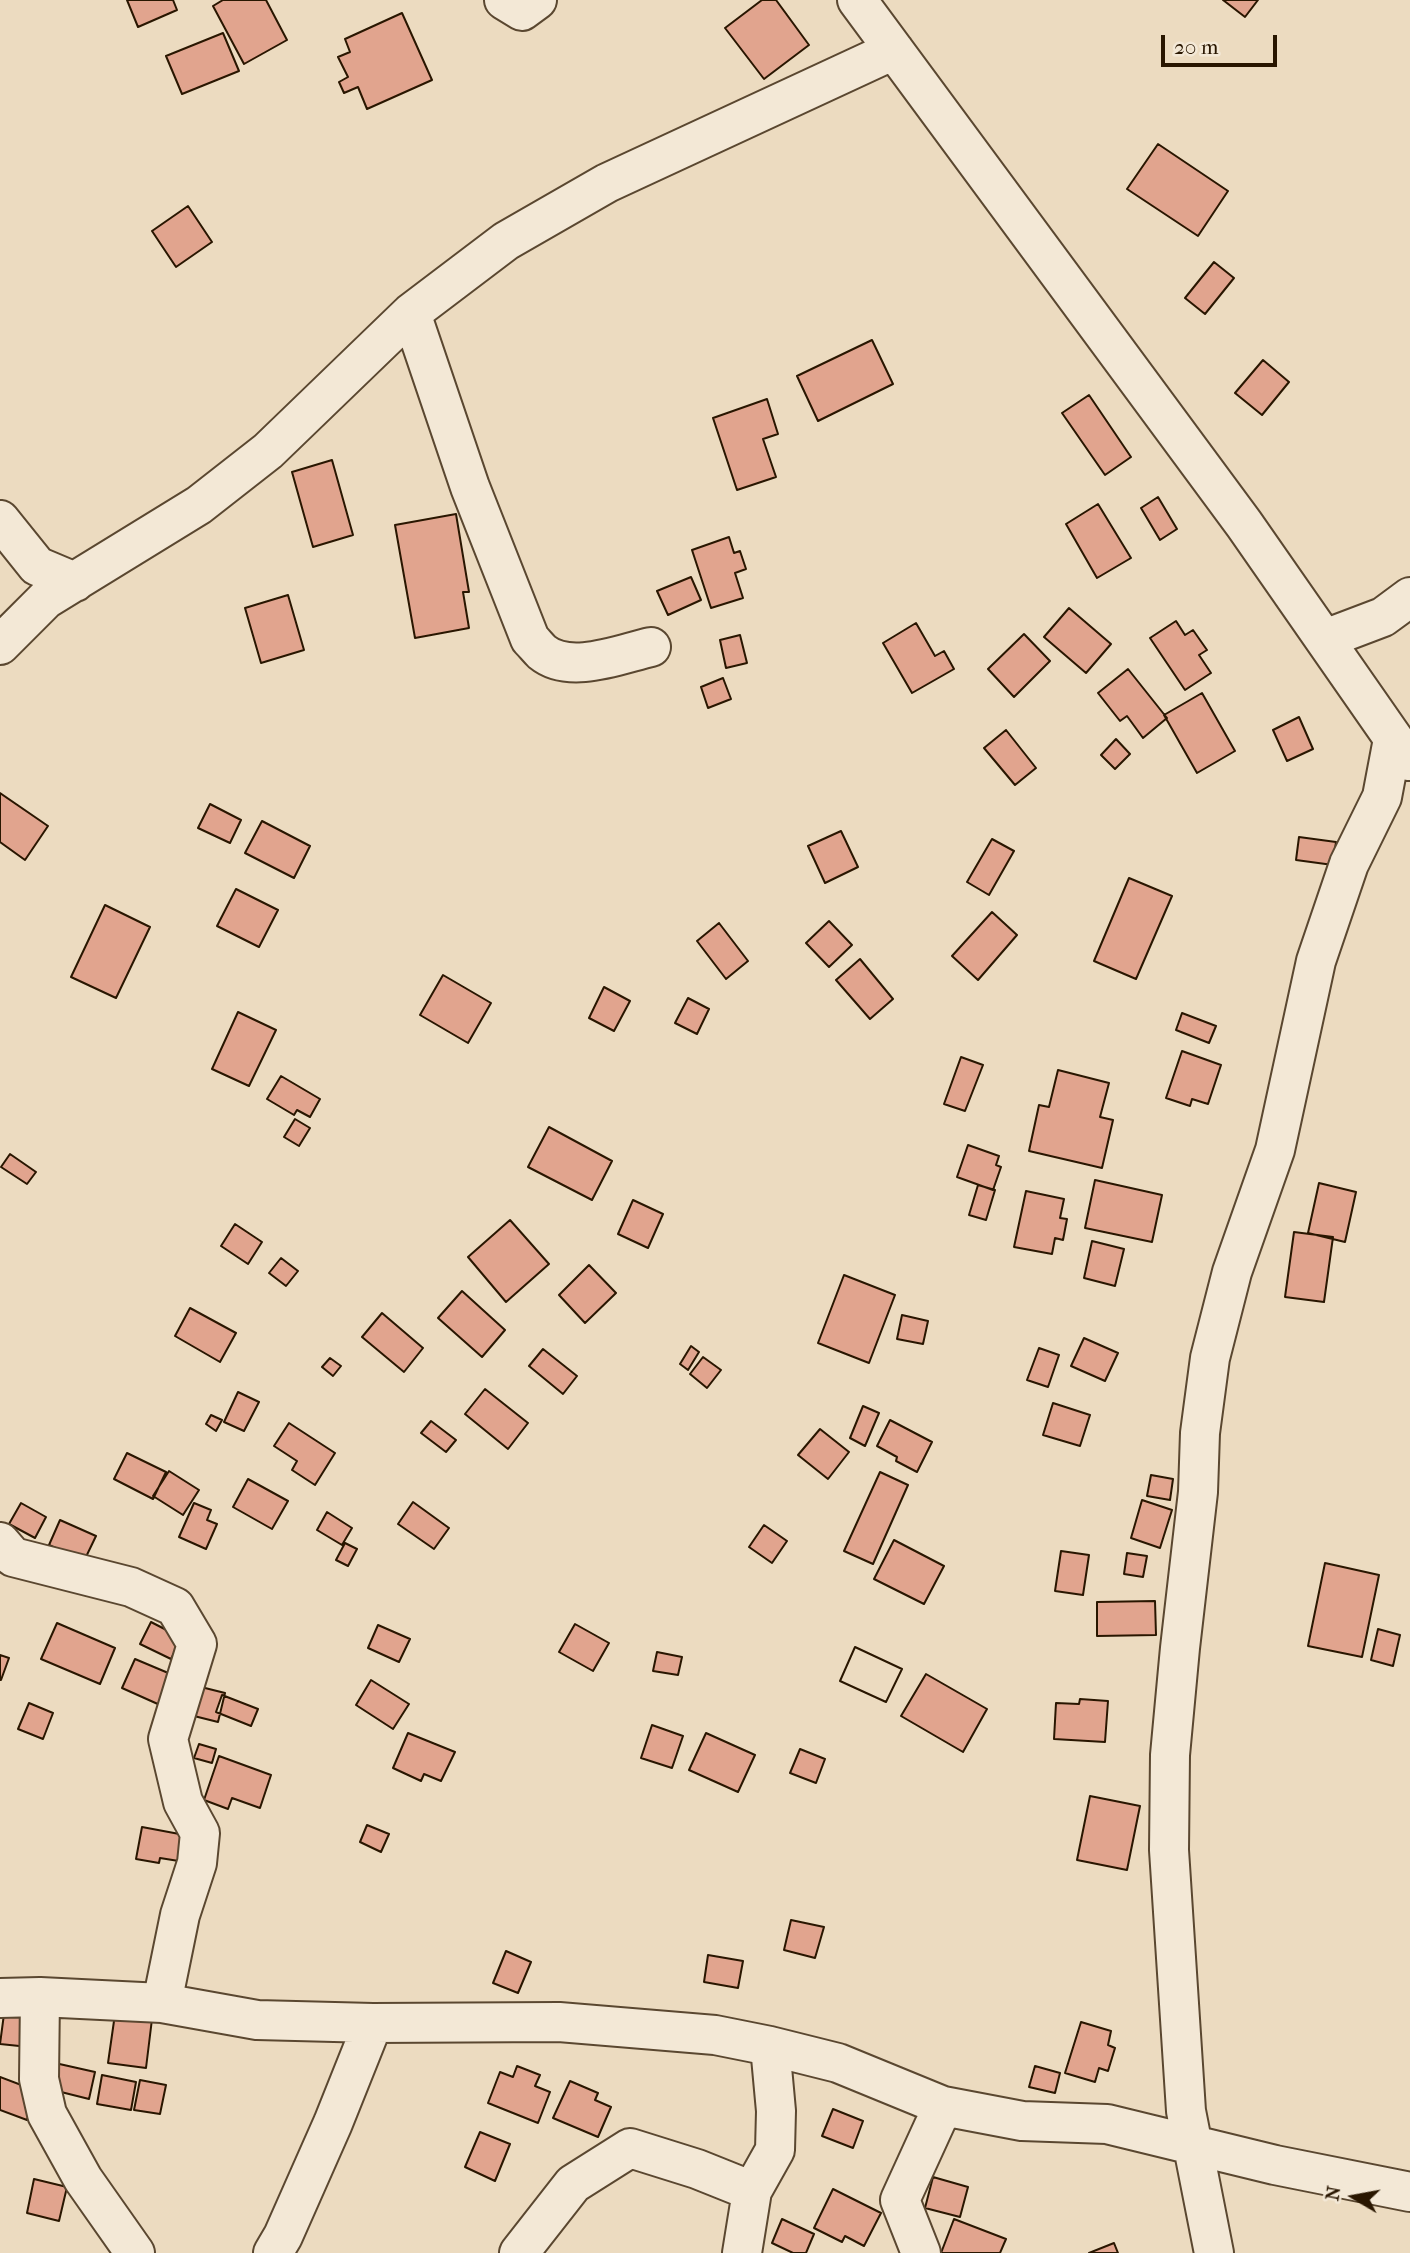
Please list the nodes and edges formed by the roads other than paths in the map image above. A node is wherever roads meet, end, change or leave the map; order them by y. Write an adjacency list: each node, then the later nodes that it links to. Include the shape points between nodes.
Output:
1 (504, 0): 2 (street, via 522,11)
2 (537, 0)
3 (857, 0): 4 (street)
4 (894, 50): 5 (street, via 607,183 506,241); 9 (street)
5 (411, 313): 7 (street, via 268,451 199,505); 11 (street, via 470,487 530,639 543,653 566,662 587,662)
6 (0, 520): 7 (street, via 37,566)
7 (75, 582): 10 (street, via 46,600)
8 (1410, 597): 9 (street, via 1383,617)
9 (1325, 639): 12 (street)
10 (0, 645)
11 (652, 647)
12 (1402, 751): 20 (street, via 1349,864 1316,961 1275,1150 1232,1272 1210,1358 1180,1648 1168,1850 1186,2111)
13 (0, 1542): 16 (street, via 13,1556 131,1587 175,1607 197,1644 168,1739 183,1802 200,1833 197,1863 180,1915)
14 (40, 1997): 15 (street); 16 (street); 23 (street, via 39,2079 47,2114 83,2179)
15 (0, 1998)
16 (162, 2003): 17 (street, via 257,2020)
17 (373, 2023): 18 (street, via 559,2022 716,2035); 24 (street)
18 (770, 2046): 19 (street, via 838,2063); 21 (street, via 775,2150)
19 (943, 2106): 20 (street, via 1022,2121 1107,2124); 27 (street, via 900,2200)
20 (1193, 2145): 22 (street); 28 (street)
21 (752, 2191): 25 (street, via 630,2148 573,2184); 26 (street)
22 (1410, 2192)
23 (135, 2253)
24 (273, 2253)
25 (519, 2253)
26 (742, 2253)
27 (921, 2253)
28 (1214, 2253)

